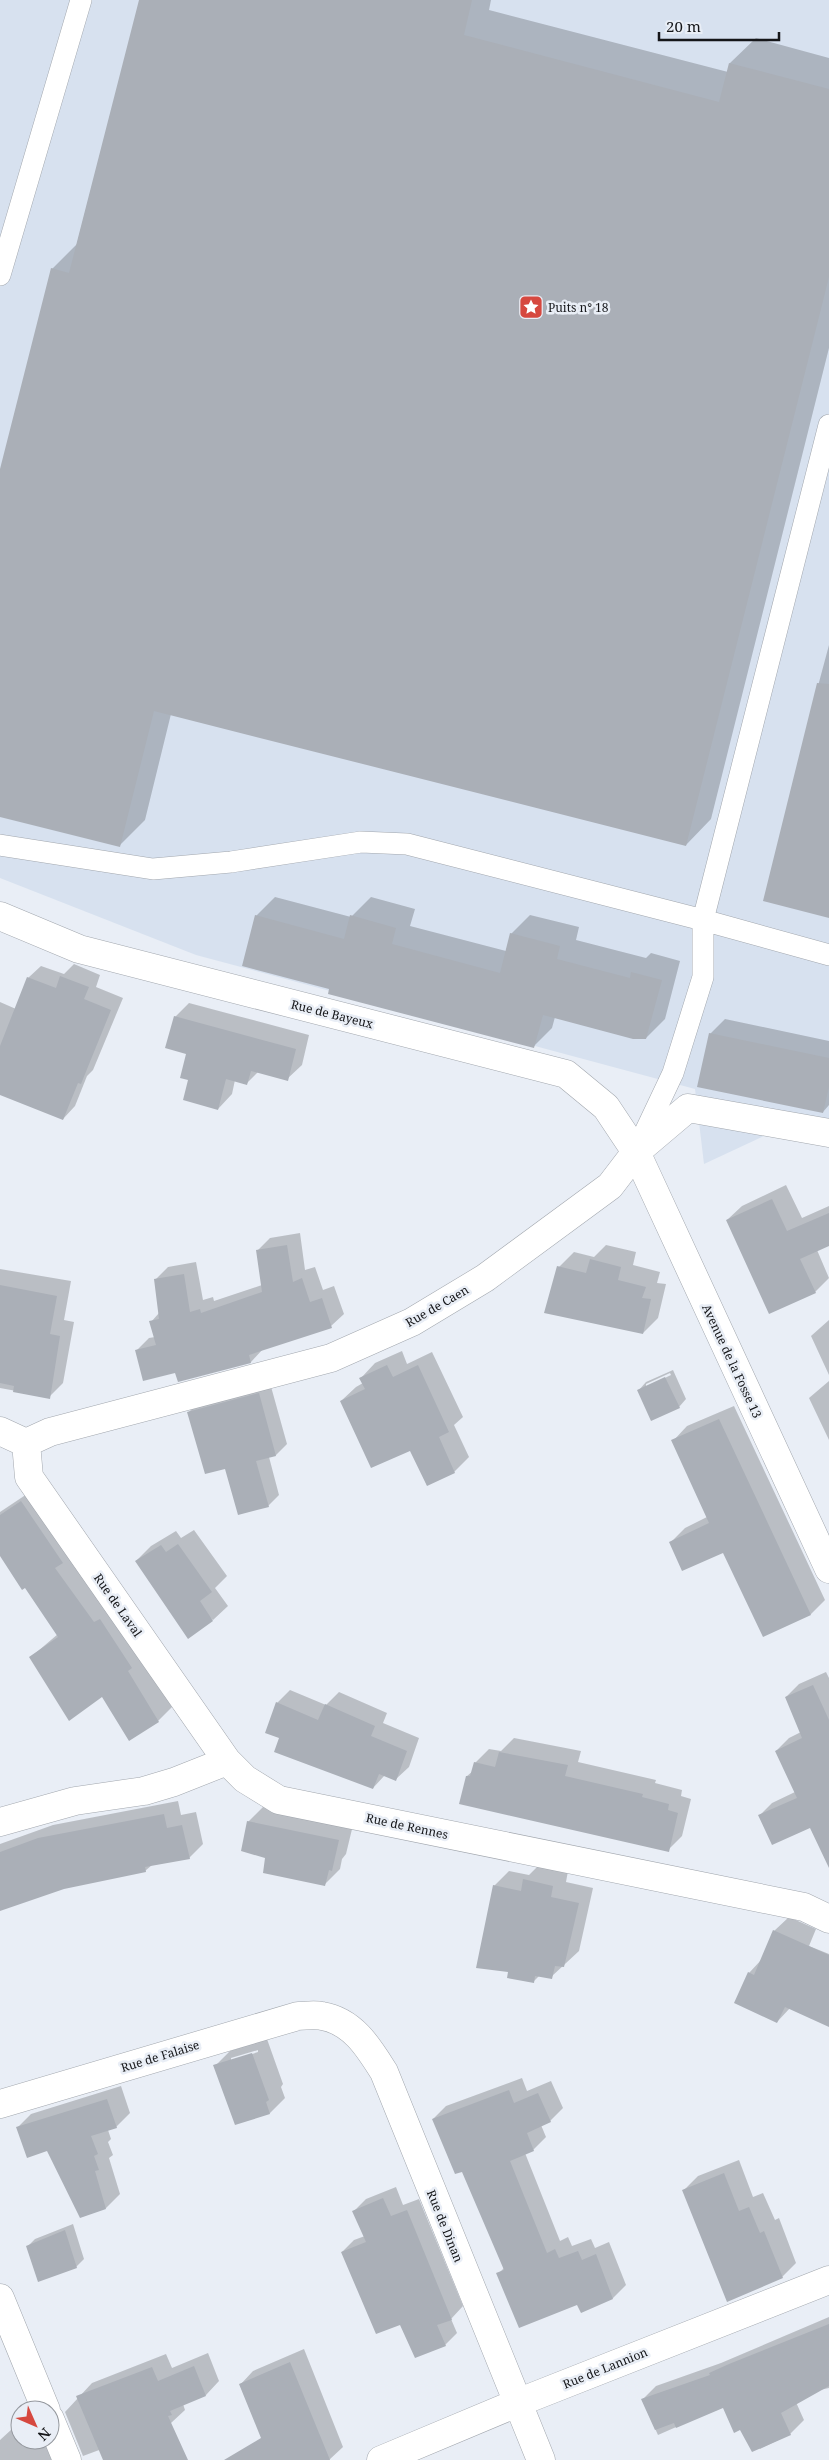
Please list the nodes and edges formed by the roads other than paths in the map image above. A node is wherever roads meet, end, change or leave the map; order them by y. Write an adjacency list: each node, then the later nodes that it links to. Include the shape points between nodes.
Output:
1 (81, 0): 2 (lane)
2 (0, 275)
3 (829, 425): 6 (lane)
4 (0, 845): 6 (lane, via 154,869 231,862 361,842 407,844)
5 (0, 916): 9 (street, Rue de Bayeux, via 79,949 566,1074 606,1107)
6 (703, 920): 7 (lane); 9 (lane, via 703,977 673,1073)
7 (829, 955)
8 (829, 1133): 9 (street, Rue de Caen, via 688,1108)
9 (636, 1152): 11 (street, Rue de Caen, via 610,1186 485,1278 412,1322 331,1358 50,1432); 12 (street, Avenue de la Fosse 13)
10 (0, 1431): 11 (street)
11 (26, 1443): 13 (street, Rue de Laval, via 29,1478)
12 (829, 1569)
13 (227, 1761): 14 (street, via 152,1788 75,1801); 15 (street, Rue de Rennes, via 244,1779 280,1800 804,1907)
14 (0, 1822)
15 (829, 1919)
16 (322, 2016): 17 (street, Rue de Falaise, via 298,2016 274,2022); 21 (street, Rue de Dinan, via 342,2023 358,2034 384,2072)
17 (0, 2104)
18 (829, 2280): 21 (street, Rue de Lannion)
19 (0, 2298): 20 (street)
20 (42, 2400)
21 (517, 2403): 24 (street, Rue de Lannion); 25 (street, Rue de Dinan)
22 (60, 2443): 23 (street)
23 (67, 2460)
24 (381, 2460)
25 (541, 2460)

